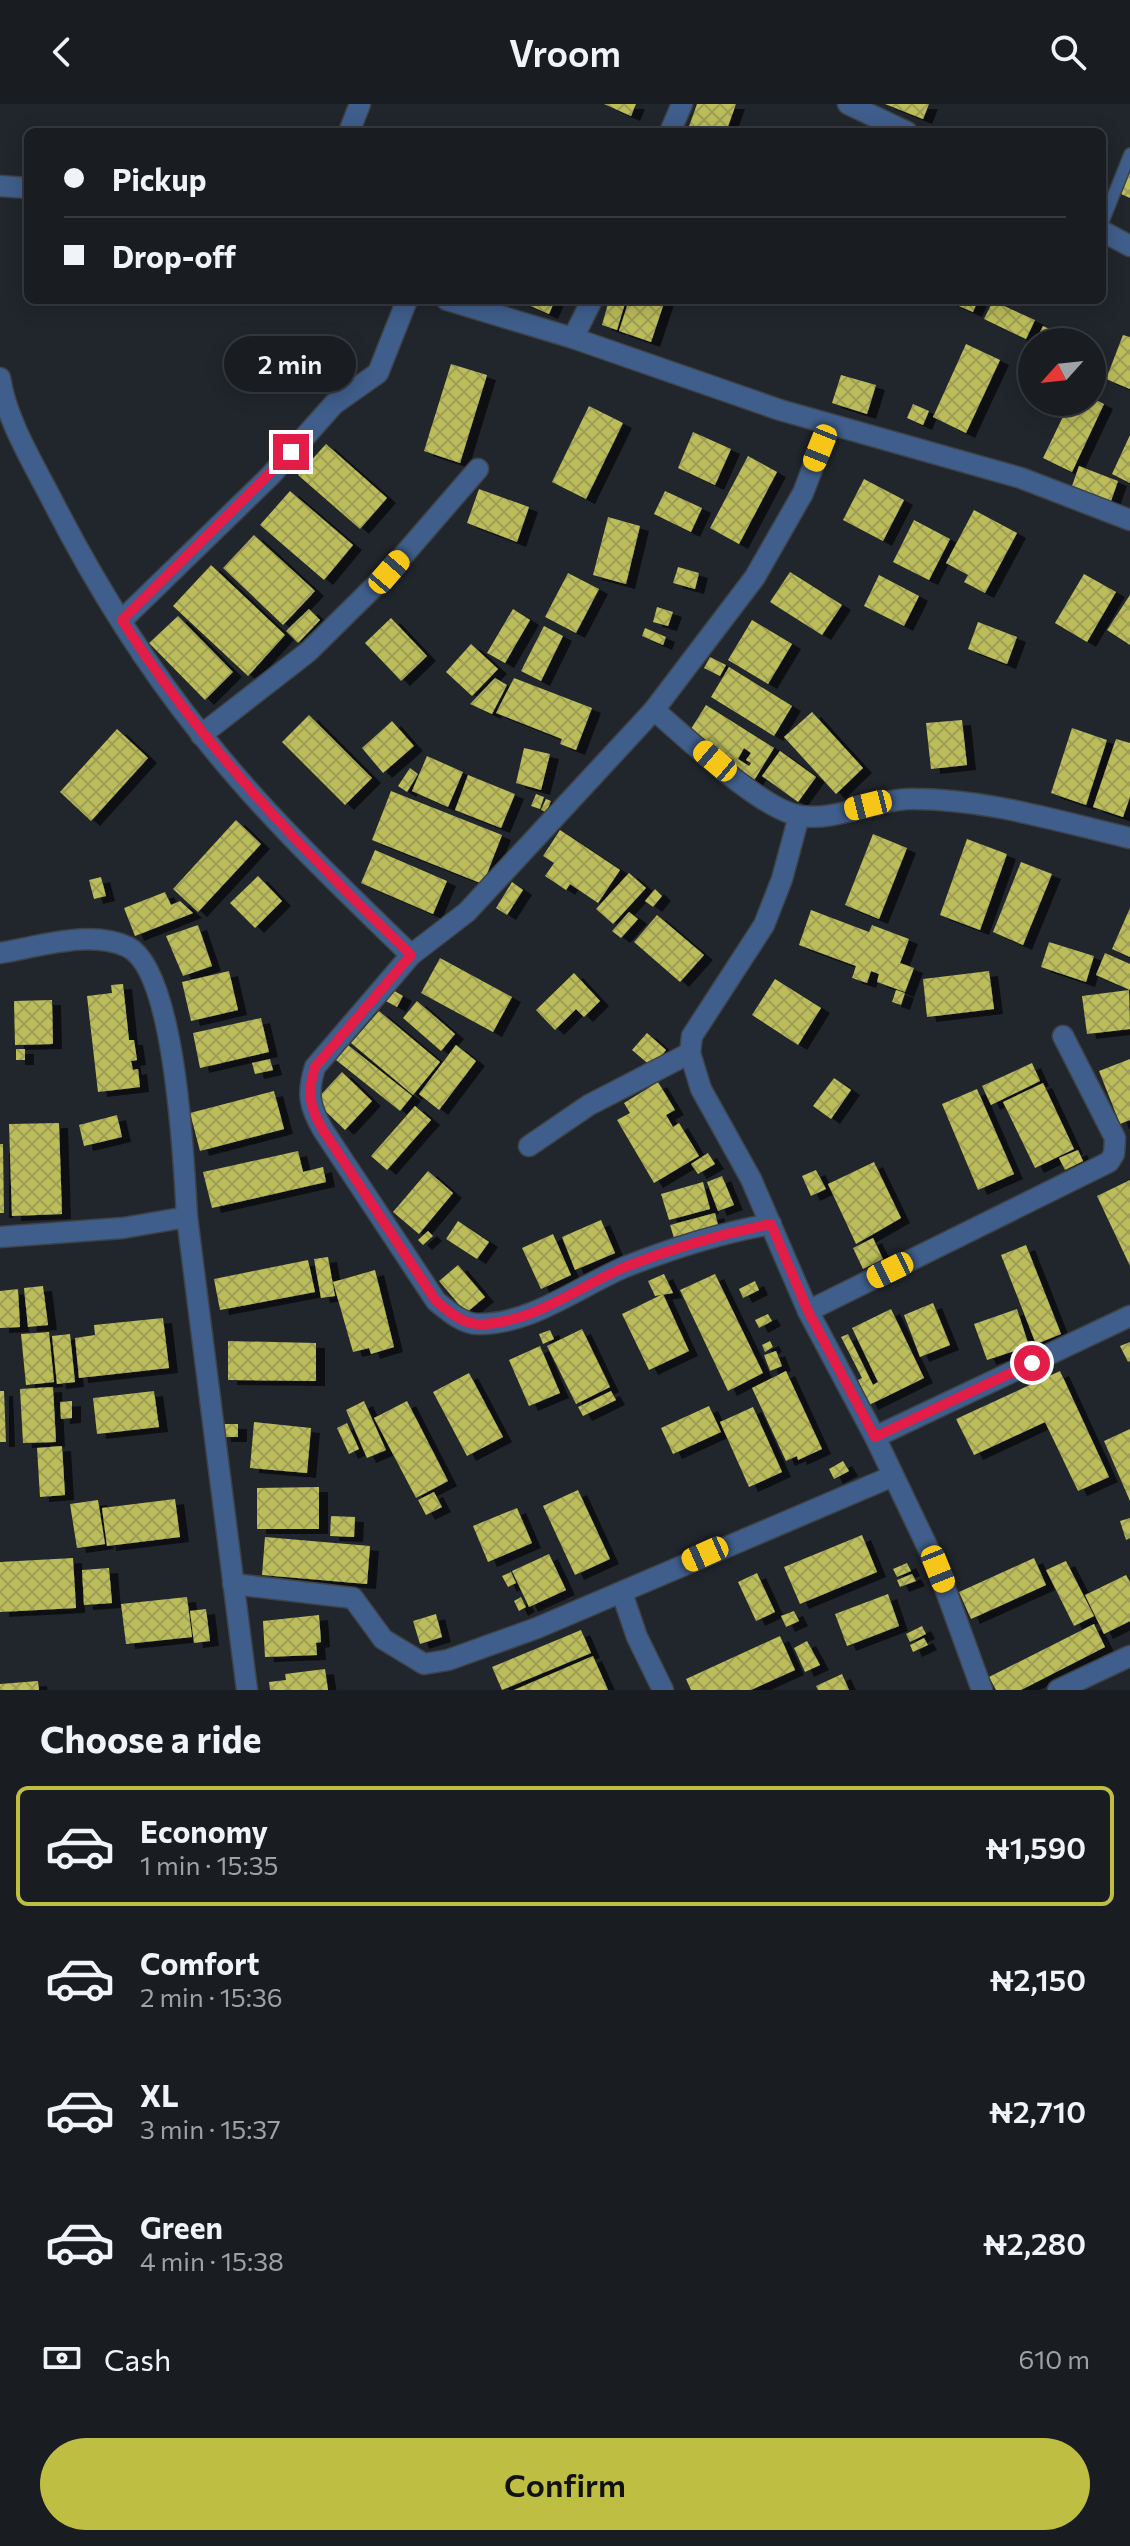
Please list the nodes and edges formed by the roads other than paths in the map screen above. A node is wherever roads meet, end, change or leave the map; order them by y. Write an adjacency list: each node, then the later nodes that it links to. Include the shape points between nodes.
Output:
1 (360, 104): 4 (street)
2 (682, 104): 5 (street)
3 (848, 104): 6 (street)
4 (351, 128)
5 (672, 128)
6 (899, 128)
7 (1130, 154): 10 (lane)
8 (0, 186): 9 (street)
9 (24, 188)
10 (1106, 214)
11 (1106, 233): 12 (street)
12 (1130, 246)
13 (405, 304): 21 (street, via 378,373 334,404 270,476)
14 (460, 304): 16 (street)
15 (590, 304): 16 (street)
16 (573, 338): 18 (street)
17 (0, 378): 21 (street, via 36,469)
18 (829, 425): 20 (street, via 1021,478); 22 (street, via 803,493 755,577)
19 (478, 469): 23 (street, via 389,572 308,652)
20 (1130, 520)
21 (122, 620): 23 (street)
22 (654, 710): 24 (street, via 756,794); 27 (street, via 467,912)
23 (201, 735): 27 (street, via 316,865)
24 (799, 816): 25 (street, via 825,816 889,799 942,799); 29 (street, via 764,925 692,1036)
25 (1130, 838)
26 (0, 953): 31 (street, via 90,939 128,947 148,965 168,1036)
27 (411, 955): 32 (street, via 315,1067 308,1090 323,1130 436,1301 455,1316 476,1324 510,1318 716,1234)
28 (1063, 1036): 34 (street, via 1115,1138 1109,1162)
29 (690, 1053): 30 (street, via 601,1098); 32 (street, via 701,1089)
30 (529, 1146)
31 (187, 1217): 33 (street, via 123,1228); 38 (street)
32 (771, 1224): 34 (street)
33 (0, 1237)
34 (808, 1311): 36 (street)
35 (1130, 1316): 36 (street)
36 (875, 1437): 37 (street)
37 (893, 1476): 39 (street); 43 (street, via 938,1569)
38 (233, 1584): 39 (street, via 353,1598 383,1639 424,1664 478,1649); 41 (street)
39 (622, 1593): 42 (street)
40 (1130, 1656): 44 (street)
41 (247, 1690)
42 (663, 1690)
43 (982, 1690)
44 (1058, 1690)

